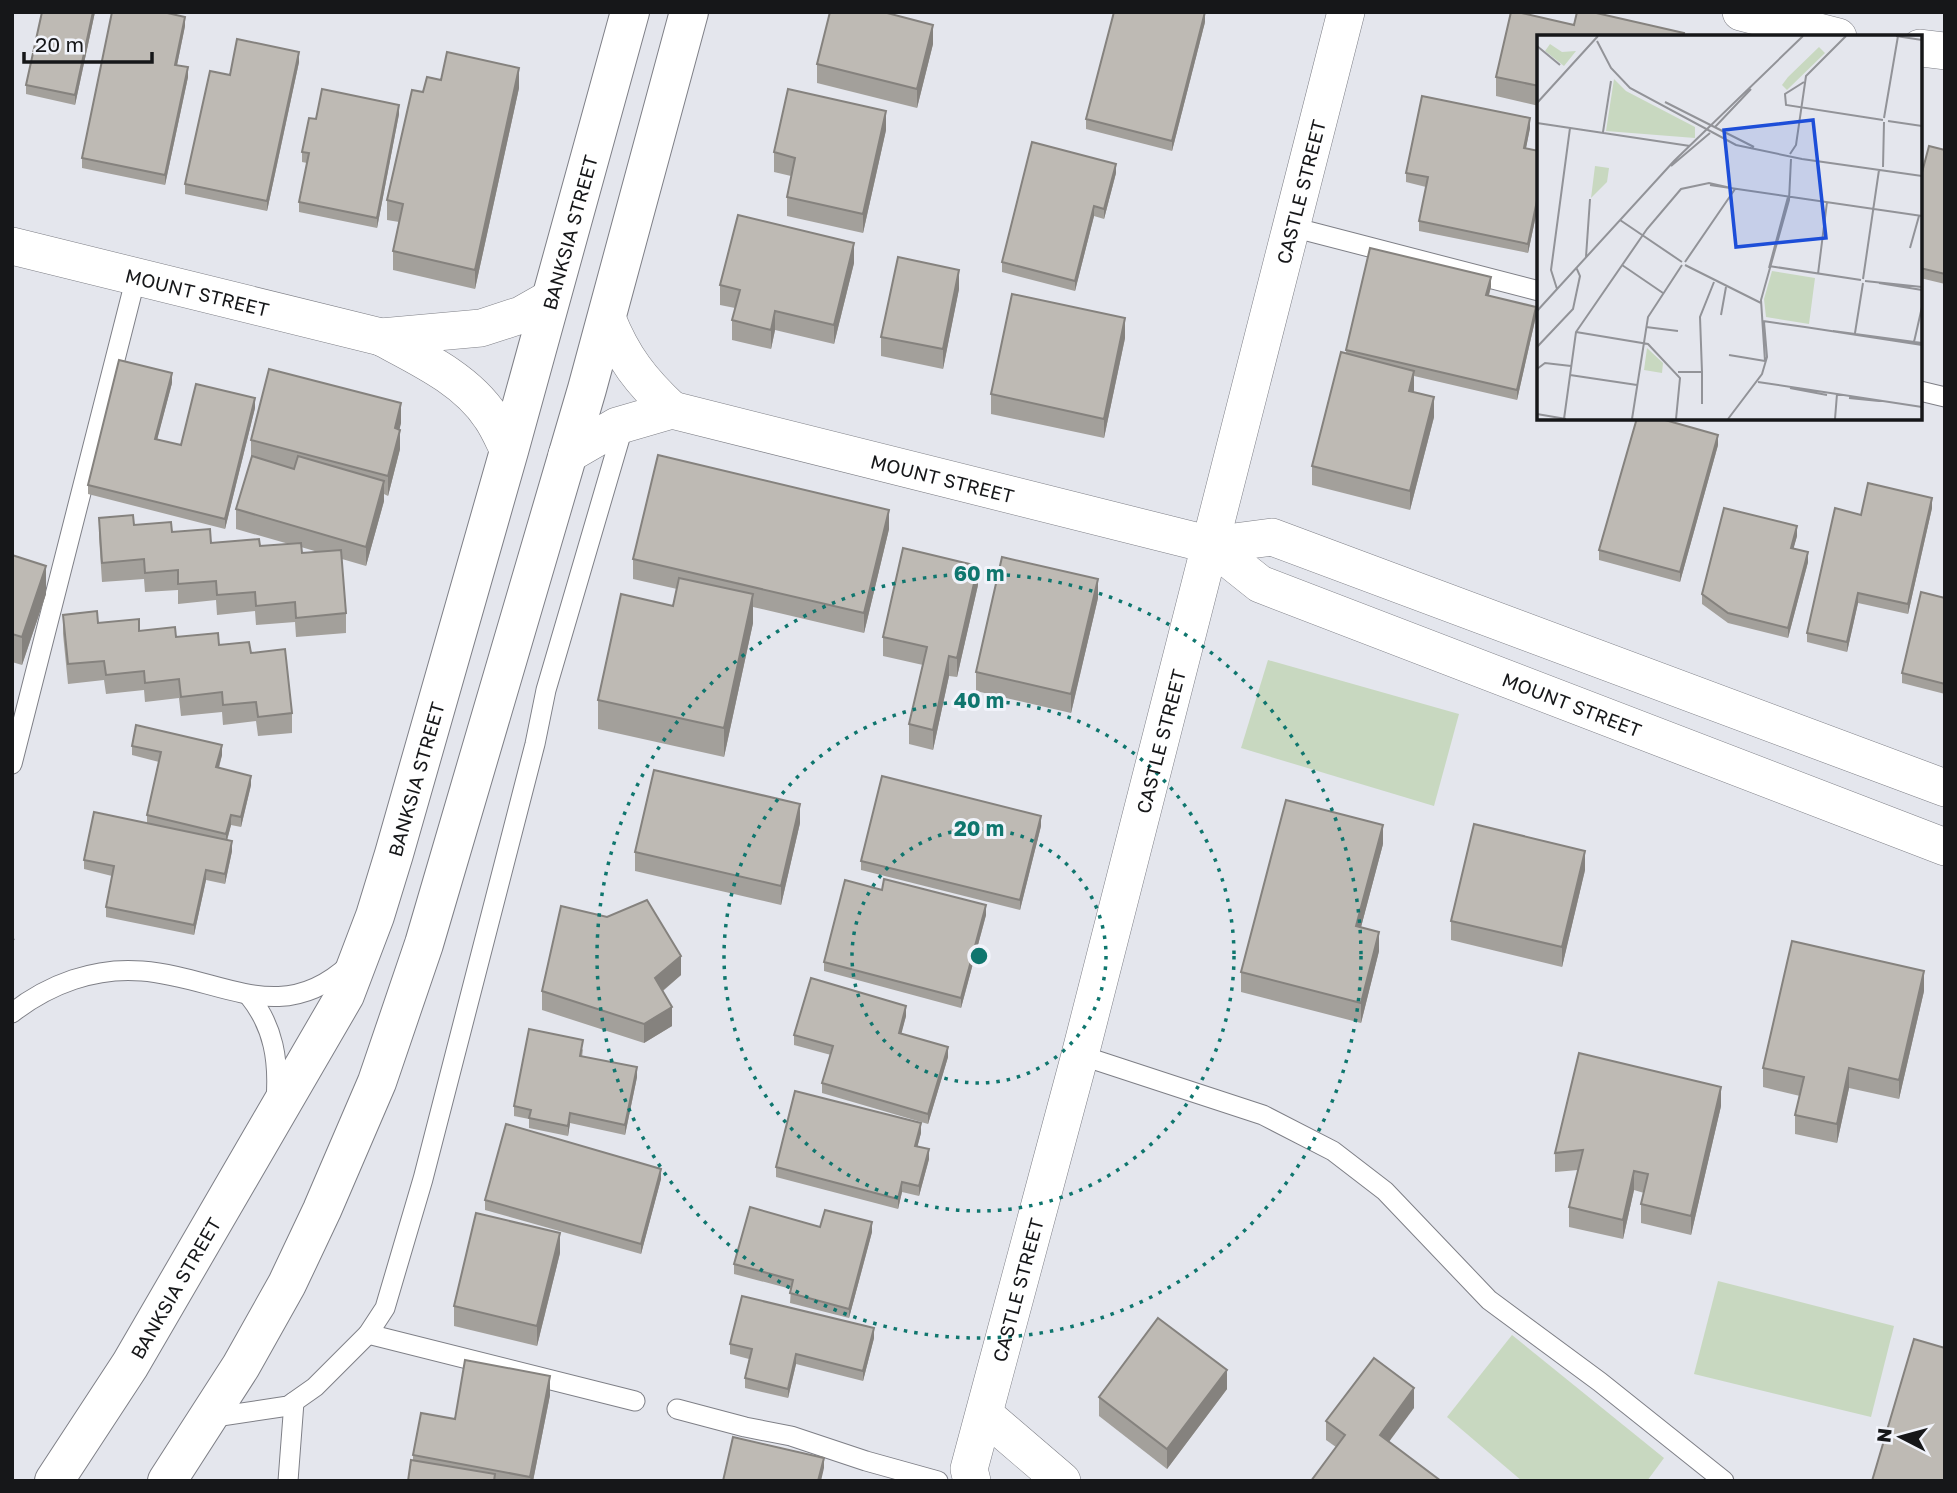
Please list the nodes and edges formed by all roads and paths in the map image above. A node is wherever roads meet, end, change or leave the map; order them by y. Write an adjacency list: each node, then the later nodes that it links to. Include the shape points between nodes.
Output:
1 (629, 12): 12 (highway, BANKSIA STREET)
2 (689, 12): 13 (highway)
3 (1346, 12): 8 (street, CASTLE STREET)
4 (1741, 12): 5 (street)
5 (1830, 35)
6 (1922, 48): 7 (street)
7 (1945, 51)
8 (1293, 227): 11 (lane); 21 (street, CASTLE STREET)
9 (12, 246): 10 (street, MOUNT STREET)
10 (136, 277): 14 (street, MOUNT STREET); 22 (lane)
11 (1537, 290)
12 (551, 298): 14 (street, MOUNT STREET, via 521,315 481,328); 19 (highway, BANKSIA STREET)
13 (607, 318): 17 (street, via 633,369); 20 (highway)
14 (382, 337): 19 (street, MOUNT STREET, via 475,397 492,417)
15 (1922, 391): 16 (lane)
16 (1945, 397)
17 (672, 410): 18 (street, MOUNT STREET); 21 (street, MOUNT STREET)
18 (624, 423): 20 (street, MOUNT STREET); 30 (lane, via 545,690 407,1240 385,1308)
19 (509, 451): 25 (highway, BANKSIA STREET, via 394,854)
20 (568, 454): 35 (highway, via 424,944 377,1082 287,1284)
21 (1211, 545): 23 (street, MOUNT STREET, via 1272,537); 24 (street, MOUNT STREET, via 1260,584); 28 (street, CASTLE STREET)
22 (12, 764)
23 (1945, 788)
24 (1945, 847)
25 (362, 950): 26 (lane, via 339,975 312,990); 29 (highway, BANKSIA STREET, via 345,995)
26 (249, 996): 27 (lane, via 171,975 121,970 68,981); 29 (lane, via 271,1033 277,1064)
27 (12, 1013)
28 (1080, 1055): 34 (street, CASTLE STREET); 41 (lane, via 1263,1115 1333,1151 1385,1191 1489,1300)
29 (274, 1116): 36 (highway, BANKSIA STREET, via 130,1365)
30 (368, 1334): 31 (lane); 32 (lane)
31 (635, 1401)
32 (294, 1402): 35 (lane); 39 (lane)
33 (677, 1409): 37 (lane, via 792,1436 866,1461)
34 (985, 1415): 37 (street, CASTLE STREET); 40 (street)
35 (208, 1418): 38 (highway)
36 (57, 1475)
37 (956, 1478)
38 (167, 1481)
39 (288, 1481)
40 (1062, 1481)
41 (1724, 1481)

